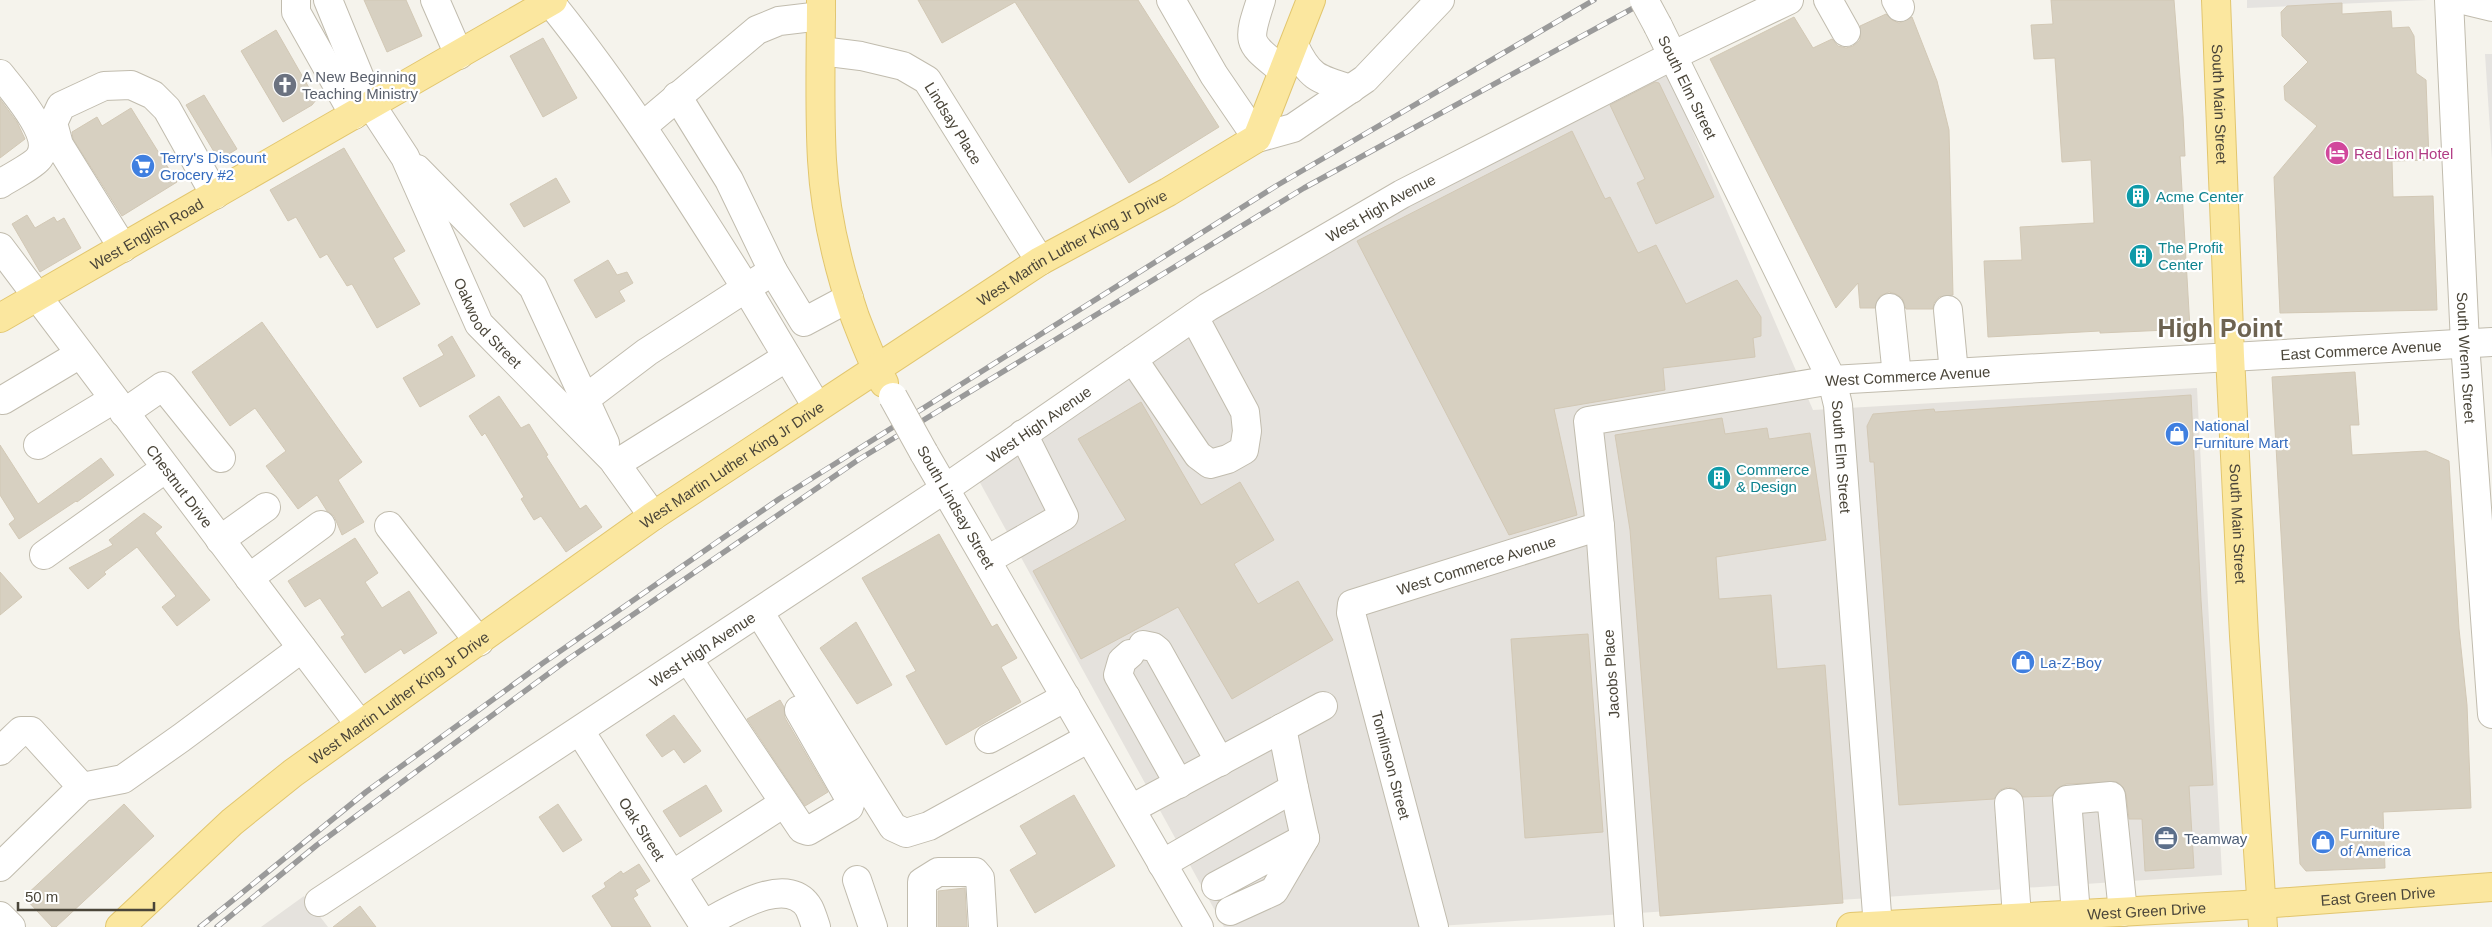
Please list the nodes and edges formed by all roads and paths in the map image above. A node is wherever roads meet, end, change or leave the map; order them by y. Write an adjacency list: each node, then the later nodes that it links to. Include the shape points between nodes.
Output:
1 (296, 0): 26 (street, via 296,12)
2 (328, 0): 26 (street, Oakwood Street)
3 (435, 0): 20 (street)
4 (1171, 0): 28 (street, via 1214,75)
5 (1261, 0): 22 (street, via 1253,24 1252,40 1256,50)
6 (1311, 0): 18 (main road)
7 (1440, 0): 24 (street, via 1365,79)
8 (1644, 0): 21 (street, South Elm Street, bridge)
9 (1788, 0): 21 (street, West High Avenue)
10 (1828, 0): 17 (street)
11 (2216, 0): 48 (main road, South Main Street)
12 (2449, 0): 45 (street, South Wrenn Street)
13 (2463, 0): 15 (street)
14 (552, 1): 20 (main road, West English Road); 27 (street)
15 (2492, 7)
16 (821, 8): 19 (main road, South Lindsay Street); 25 (street, via 757,30)
17 (1846, 32)
18 (1294, 45): 22 (main road); 24 (street, via 1304,66 1324,81)
19 (821, 51): 34 (street, Lindsay Place, via 903,66 927,80); 38 (main road, South Lindsay Street, via 822,163 828,216)
20 (459, 55): 26 (main road, West English Road)
21 (1672, 56): 41 (street, West High Avenue, via 1402,194); 53 (street, South Elm Street)
22 (1283, 71): 28 (main road)
23 (0, 74): 30 (street, via 34,118 42,146 39,158)
24 (1350, 89): 28 (street, via 1292,128)
25 (677, 96): 27 (street); 35 (street, via 729,180)
26 (362, 110): 29 (street, Oakwood Street); 31 (main road, West English Road)
27 (642, 126): 36 (street)
28 (1256, 138): 34 (main road, West Martin Luther King Jr Drive, via 1168,192)
29 (405, 157): 55 (street, Oakwood Street, via 533,286); 63 (street, Oakwood Street, via 479,324)
30 (0, 184)
31 (215, 195): 33 (main road, West English Road); 33 (street, via 167,109 152,96 131,85 104,86 61,106 53,123 59,145)
32 (0, 247): 37 (street, Chestnut Drive)
33 (123, 248): 37 (main road, West English Road)
34 (1040, 260): 50 (main road, West Martin Luther King Jr Drive)
35 (773, 270): 36 (street); 43 (street)
36 (746, 288): 46 (street); 55 (street, via 647,352)
37 (37, 297): 42 (main road, West English Road); 47 (street, Chestnut Drive)
38 (849, 298): 43 (street); 50 (main road, South Lindsay Street)
39 (1890, 308): 52 (street)
40 (1948, 310): 51 (street)
41 (1194, 317): 49 (street, West High Avenue); 49 (street, via 1246,412 1244,450 1210,464 1198,455)
42 (0, 318)
43 (804, 322): 46 (street)
44 (2492, 342): 45 (street, East Commerce Avenue)
45 (2465, 343): 48 (street, East Commerce Avenue); 82 (street, South Wrenn Street)
46 (782, 348): 58 (street); 63 (street)
47 (80, 354): 56 (street); 57 (street, Chestnut Drive)
48 (2230, 356): 51 (street, West Commerce Avenue); 108 (main road, South Main Street)
49 (1133, 359): 60 (street, West High Avenue)
50 (876, 368): 54 (main road, South Lindsay Street); 58 (main road, West Martin Luther King Jr Drive)
51 (1954, 373): 52 (street, West Commerce Avenue)
52 (1897, 376): 53 (street, West Commerce Avenue)
53 (1832, 380): 59 (street, West Commerce Avenue); 111 (street, South Elm Street, via 1838,405)
54 (893, 397): 65 (street, South Lindsay Street, bridge)
55 (585, 399): 63 (street, Oakwood Street)
56 (3, 400)
57 (119, 406): 61 (street); 62 (street, via 162,386); 64 (street, Chestnut Drive)
58 (817, 407): 67 (main road, West Martin Luther King Jr Drive)
59 (1588, 421): 70 (street, Jacobs Place)
60 (1023, 434): 65 (street, West High Avenue); 73 (street, via 1064,516)
61 (38, 445)
62 (221, 458)
63 (615, 462): 67 (street, Oakwood Street)
64 (166, 468): 71 (street, Chestnut Drive); 72 (street)
65 (946, 488): 73 (street, South Lindsay Street); 76 (street, West High Avenue)
66 (266, 507): 71 (street)
67 (653, 516): 77 (main road, West Martin Luther King Jr Drive)
68 (320, 525): 74 (street)
69 (389, 526): 77 (street)
70 (1600, 526): 75 (street, West Commerce Avenue); 120 (street, Jacobs Place)
71 (220, 540): 74 (street, Chestnut Drive)
72 (44, 555)
73 (987, 560): 80 (street, South Lindsay Street)
74 (249, 578): 78 (street, Chestnut Drive)
75 (1352, 604): 119 (street, Tomlinson Street, via 1351,613 1371,694)
76 (753, 616): 79 (street, West High Avenue); 86 (street, via 824,716 893,827 906,833 929,826); 93 (street, via 851,801 849,807 808,831 802,829)
77 (478, 642): 83 (main road, West Martin Luther King Jr Drive)
78 (302, 648): 83 (street, Chestnut Drive); 91 (street, via 122,778)
79 (688, 659): 85 (street, West High Avenue); 93 (street)
80 (1066, 697): 86 (street, South Lindsay Street); 87 (street)
81 (1323, 706): 84 (street)
82 (2492, 714)
83 (360, 725): 113 (main road, West Martin Luther King Jr Drive, via 232,822)
84 (1282, 728): 89 (street); 92 (street)
85 (580, 731): 99 (street, Oak Street); 103 (street, West High Avenue)
86 (1089, 738): 95 (street, South Lindsay Street)
87 (989, 739)
88 (0, 751): 91 (street, via 22,731 31,731)
89 (1220, 762): 90 (street); 90 (street, via 1158,651 1153,647 1137,649 1122,661 1118,676)
90 (1178, 784): 95 (street)
91 (82, 787): 98 (street)
92 (1294, 788): 96 (street); 97 (street)
93 (784, 803): 99 (street)
94 (2009, 803): 109 (street)
95 (1131, 809): 97 (street, South Lindsay Street)
96 (1304, 838): 101 (street); 104 (street, via 1274,891)
97 (1162, 864): 118 (street, South Lindsay Street)
98 (0, 867)
99 (672, 875): 110 (street, Oak Street)
100 (857, 880): 115 (street)
101 (1216, 886)
102 (2492, 887): 108 (main road, East Green Drive)
103 (320, 902)
104 (1230, 911)
105 (2123, 912): 106 (main road, West Green Drive); 106 (street, via 2111,796 2067,800); 108 (main road, West Green Drive)
106 (2076, 914): 109 (main road, West Green Drive)
107 (0, 916): 112 (street)
108 (2263, 916)
109 (2032, 920): 111 (main road, West Green Drive)
110 (704, 926): 114 (street, via 756,898 778,893 793,895 809,907)
111 (1878, 926): 121 (main road, West Green Drive)
112 (11, 927)
113 (120, 927)
114 (816, 927)
115 (873, 927)
116 (922, 927): 117 (street, via 922,882 938,872 975,872 980,878)
117 (983, 927)
118 (1199, 927)
119 (1434, 927)
120 (1630, 927)
121 (1851, 927)

